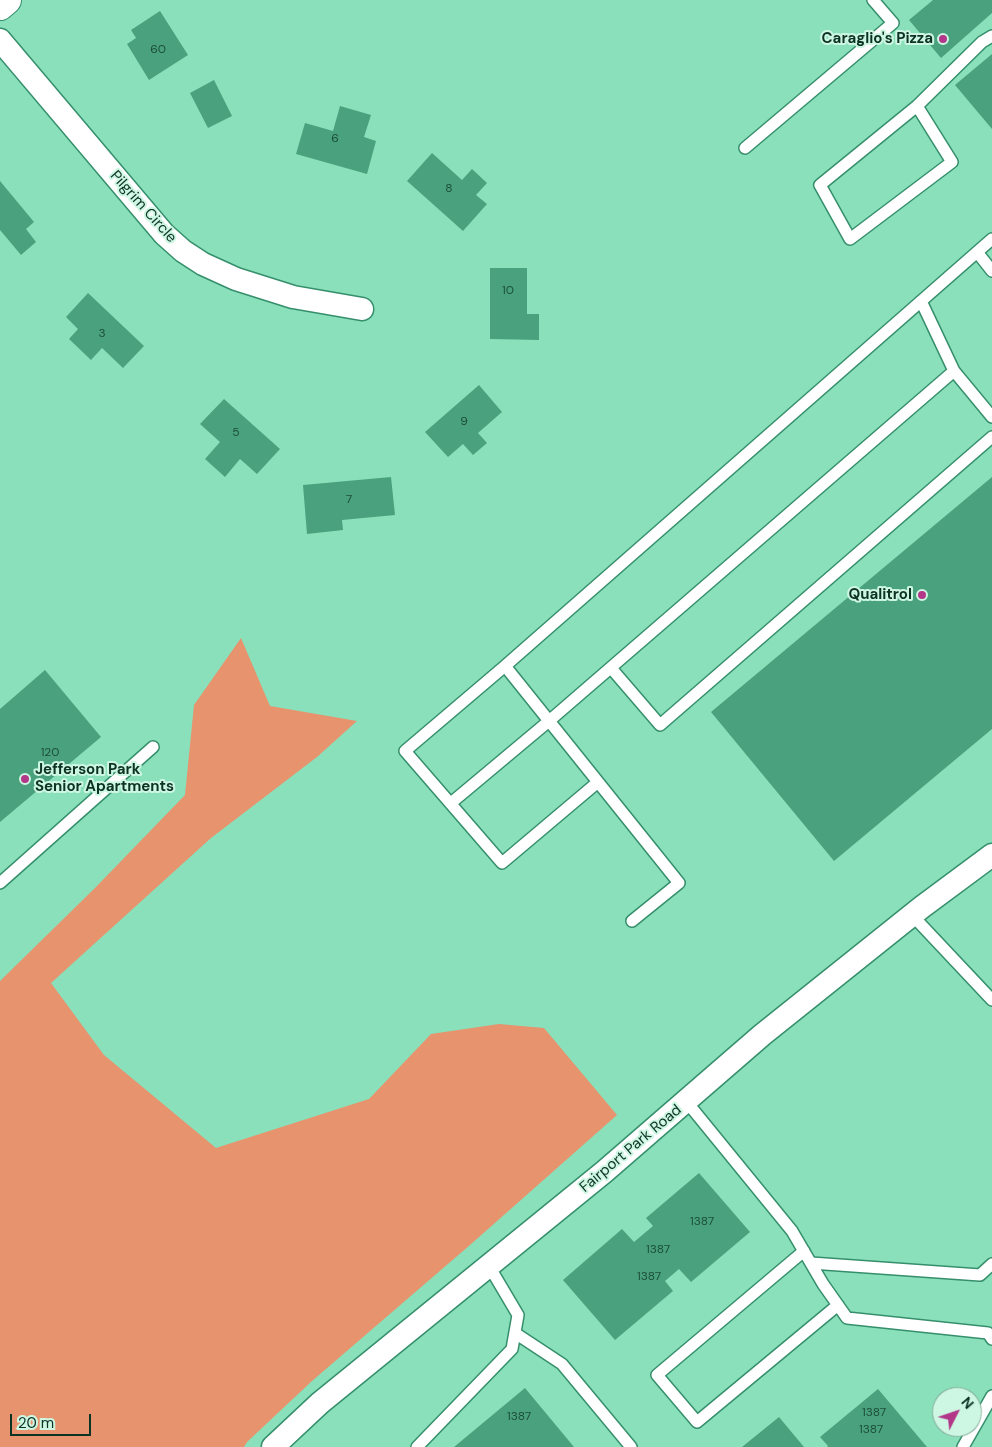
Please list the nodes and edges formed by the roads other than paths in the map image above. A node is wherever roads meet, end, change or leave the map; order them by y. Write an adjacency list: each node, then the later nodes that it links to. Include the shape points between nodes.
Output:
1 (7, 0): 3 (street)
2 (873, 0): 7 (lane, via 893,23)
3 (0, 6)
4 (992, 36): 6 (lane)
5 (0, 40): 12 (street, Pilgrim Circle, via 164,234 183,250 236,280 293,297)
6 (917, 106): 6 (lane, via 820,185 850,239 952,162)
7 (745, 148)
8 (992, 239): 9 (lane)
9 (977, 252): 10 (lane); 11 (lane)
10 (992, 271)
11 (921, 301): 13 (lane); 16 (lane)
12 (362, 309)
13 (954, 370): 14 (lane); 17 (lane)
14 (992, 417)
15 (992, 437): 17 (lane, via 660,725)
16 (504, 666): 18 (lane); 21 (lane, via 406,751)
17 (611, 668): 18 (lane)
18 (550, 722): 20 (lane); 21 (lane)
19 (153, 747): 23 (lane)
20 (598, 782): 21 (lane, via 502,863); 25 (lane, via 679,883)
21 (451, 803)
22 (992, 855): 24 (street, Fairport Park Road)
23 (0, 883)
24 (912, 915): 26 (lane); 27 (street, Fairport Park Road, via 762,1035)
25 (632, 921)
26 (992, 1000)
27 (686, 1101): 28 (lane, via 792,1230); 31 (street, Fairport Park Road)
28 (804, 1251): 29 (lane); 32 (lane, via 657,1374 697,1422)
29 (811, 1263): 30 (lane, via 980,1275); 32 (lane)
30 (992, 1264)
31 (488, 1266): 33 (lane, via 518,1315); 36 (street, Fairport Park Road, via 320,1403)
32 (838, 1305): 34 (lane, via 847,1318 988,1334)
33 (515, 1333): 37 (lane, via 512,1349); 38 (lane, via 562,1364)
34 (992, 1339)
35 (992, 1396): 39 (lane)
36 (273, 1447)
37 (417, 1447)
38 (631, 1447)
39 (963, 1447)

